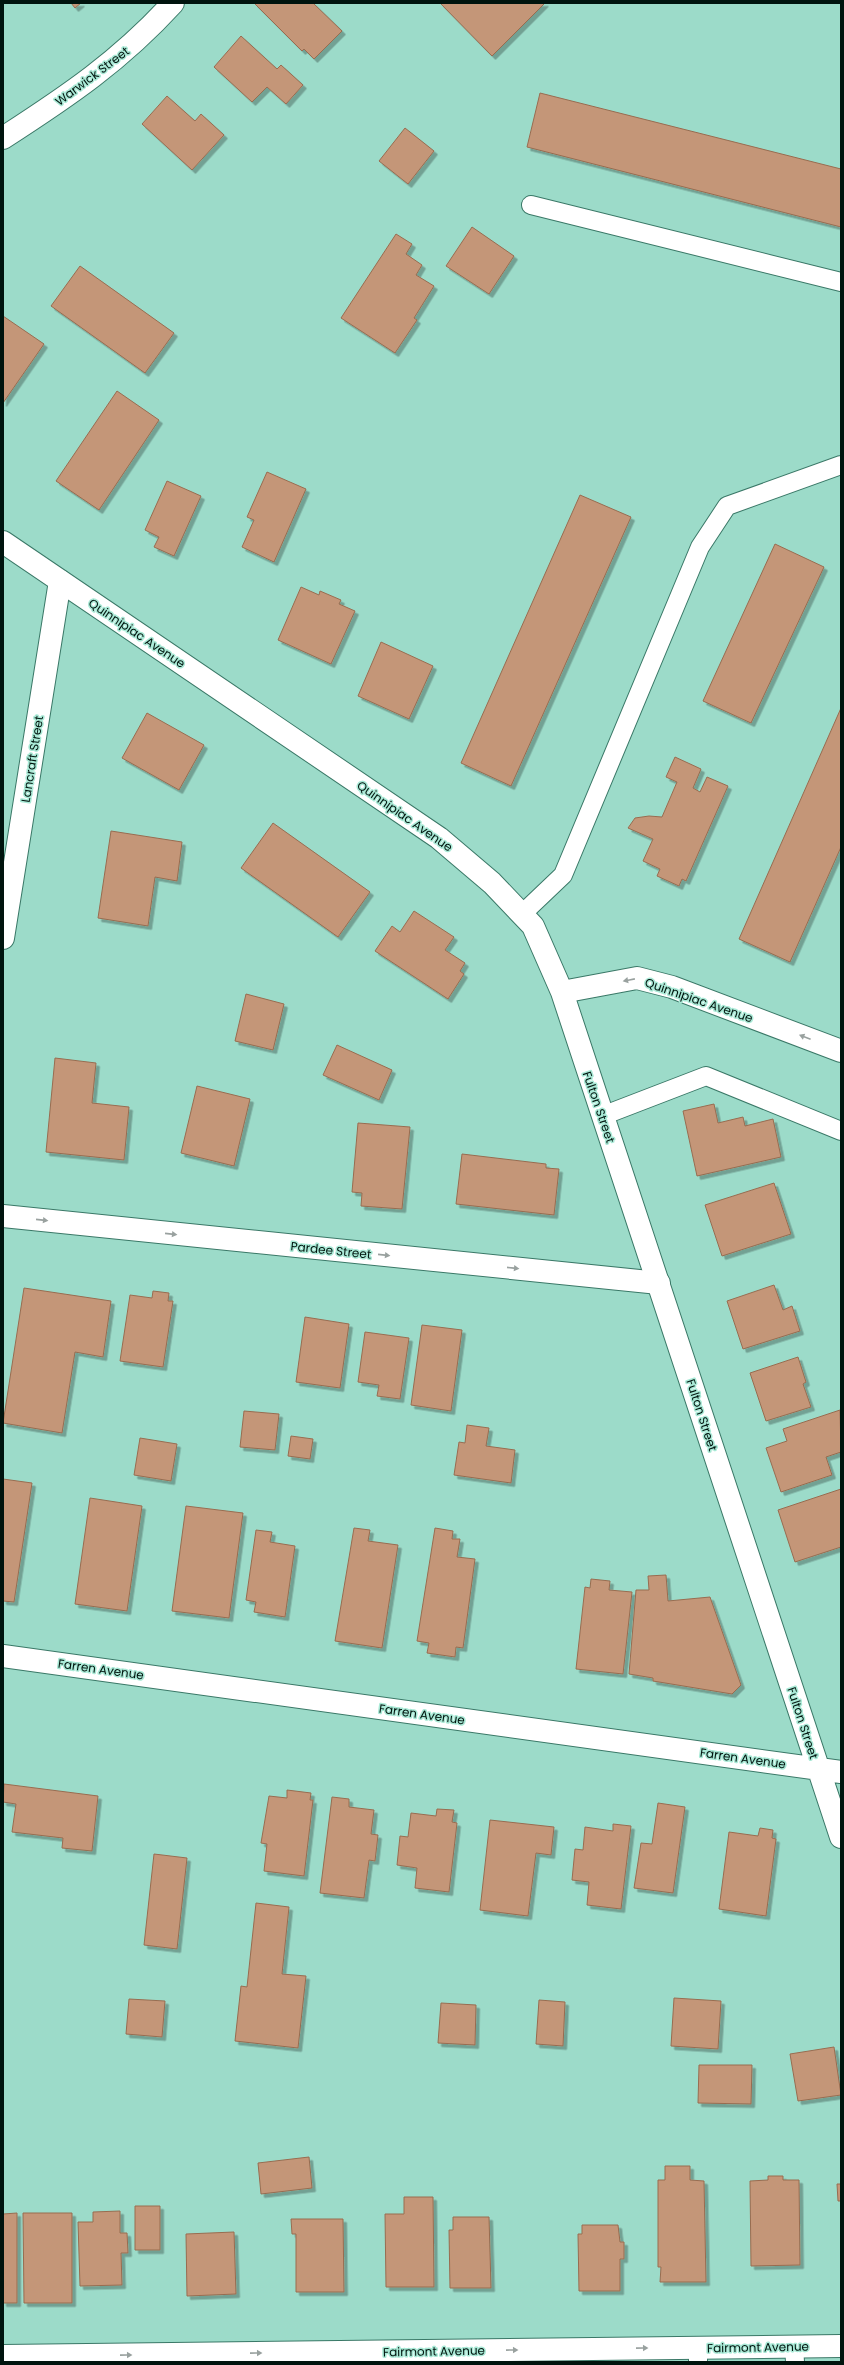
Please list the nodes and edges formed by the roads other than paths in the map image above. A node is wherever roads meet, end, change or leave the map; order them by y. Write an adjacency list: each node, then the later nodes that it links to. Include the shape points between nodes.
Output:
1 (173, 3): 2 (street, Warwick Street, via 143,36 108,66)
2 (3, 138)
3 (530, 205): 4 (lane)
4 (841, 282)
5 (841, 465): 8 (lane, via 727,506 700,547 563,875)
6 (3, 542): 7 (street, Quinnipiac Avenue)
7 (60, 581): 8 (street, Quinnipiac Avenue, via 439,838 492,883); 9 (street, Lancraft Street)
8 (521, 915): 10 (street, Quinnipiac Avenue, via 533,926)
9 (3, 938)
10 (562, 992): 11 (street, Quinnipiac Avenue, one-way to 10, via 672,988 637,978); 12 (street, Fulton Street)
11 (841, 1051)
12 (602, 1116): 13 (lane, via 706,1076); 15 (street, Fulton Street)
13 (841, 1131)
14 (3, 1216): 15 (street, Pardee Street, one-way to 15)
15 (659, 1283): 17 (street, Fulton Street)
16 (3, 1656): 17 (street, Farren Avenue)
17 (818, 1769): 18 (street, Farren Avenue); 19 (street, Fulton Street)
18 (841, 1772)
19 (841, 1837)
20 (841, 2346): 21 (street, Fairmont Avenue)
21 (794, 2354): 22 (street, Fairmont Avenue)
22 (698, 2355): 23 (street, Fairmont Avenue, one-way to 22)
23 (3, 2356)

